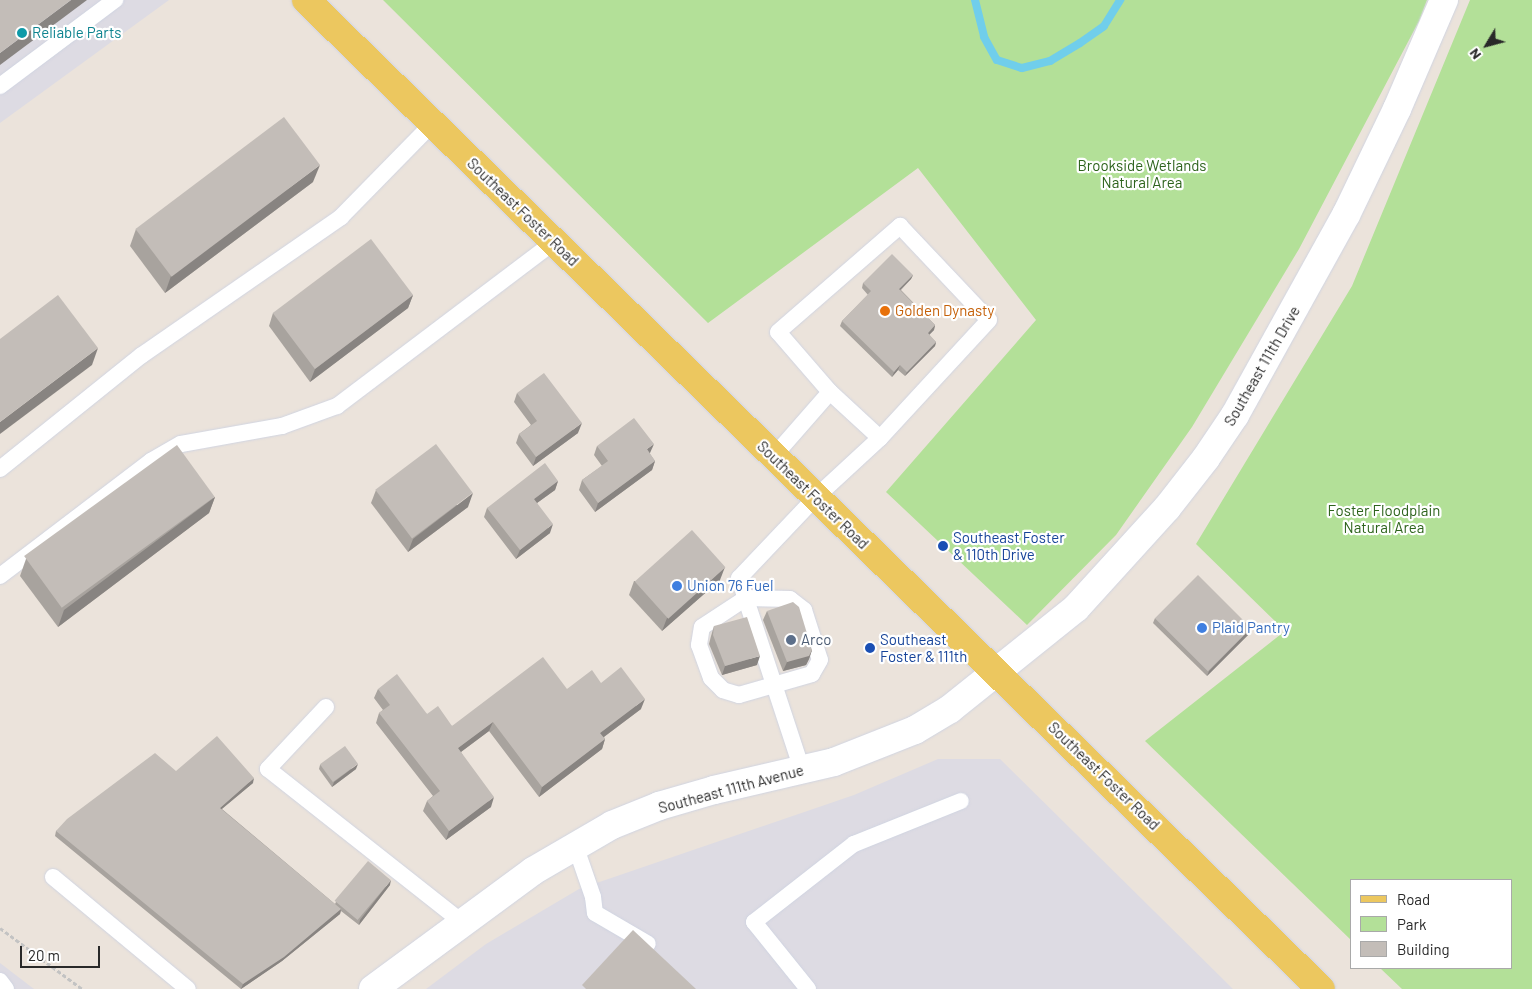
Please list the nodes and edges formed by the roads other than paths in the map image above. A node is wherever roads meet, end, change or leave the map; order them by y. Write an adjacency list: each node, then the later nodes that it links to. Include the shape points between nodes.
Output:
1 (115, 0): 4 (lane)
2 (306, 0): 5 (main road, Southeast Foster Road)
3 (1444, 0): 14 (main road, Southeast 111th Drive, via 1397,109 1318,268 1259,374 1206,458 1076,608)
4 (0, 86)
5 (432, 124): 6 (main road, Southeast Foster Road); 10 (lane, via 341,217 142,355)
6 (554, 242): 9 (main road, Southeast Foster Road); 12 (lane, via 337,406 282,426 181,444 151,461)
7 (830, 392): 8 (lane); 8 (lane, via 778,332 900,226 989,320); 9 (lane)
8 (880, 438): 11 (lane)
9 (774, 456): 11 (main road, Southeast Foster Road)
10 (0, 469)
11 (816, 497): 13 (lane, via 739,578); 14 (main road, Southeast Foster Road)
12 (0, 576)
13 (746, 598): 15 (lane); 15 (lane, via 790,599 804,610 820,660 812,674); 15 (lane, via 702,627 699,645 711,678 723,690 739,695)
14 (997, 673): 17 (main road, Southeast 111th Avenue, via 916,730 869,750); 28 (main road, Southeast Foster Road)
15 (775, 687): 17 (lane)
16 (326, 707): 21 (lane, via 268,769)
17 (802, 770): 19 (main road, Southeast 111th Avenue, via 659,806)
18 (961, 801): 27 (lane, via 854,844 754,922)
19 (576, 845): 21 (main road, Southeast 111th Avenue, via 533,871); 22 (lane, via 593,896 594,913 642,938)
20 (53, 876): 25 (lane)
21 (462, 922): 26 (main road, Southeast 111th Avenue)
22 (662, 957)
23 (0, 981): 24 (lane)
24 (6, 989)
25 (188, 989)
26 (373, 989)
27 (808, 989)
28 (1322, 989)

